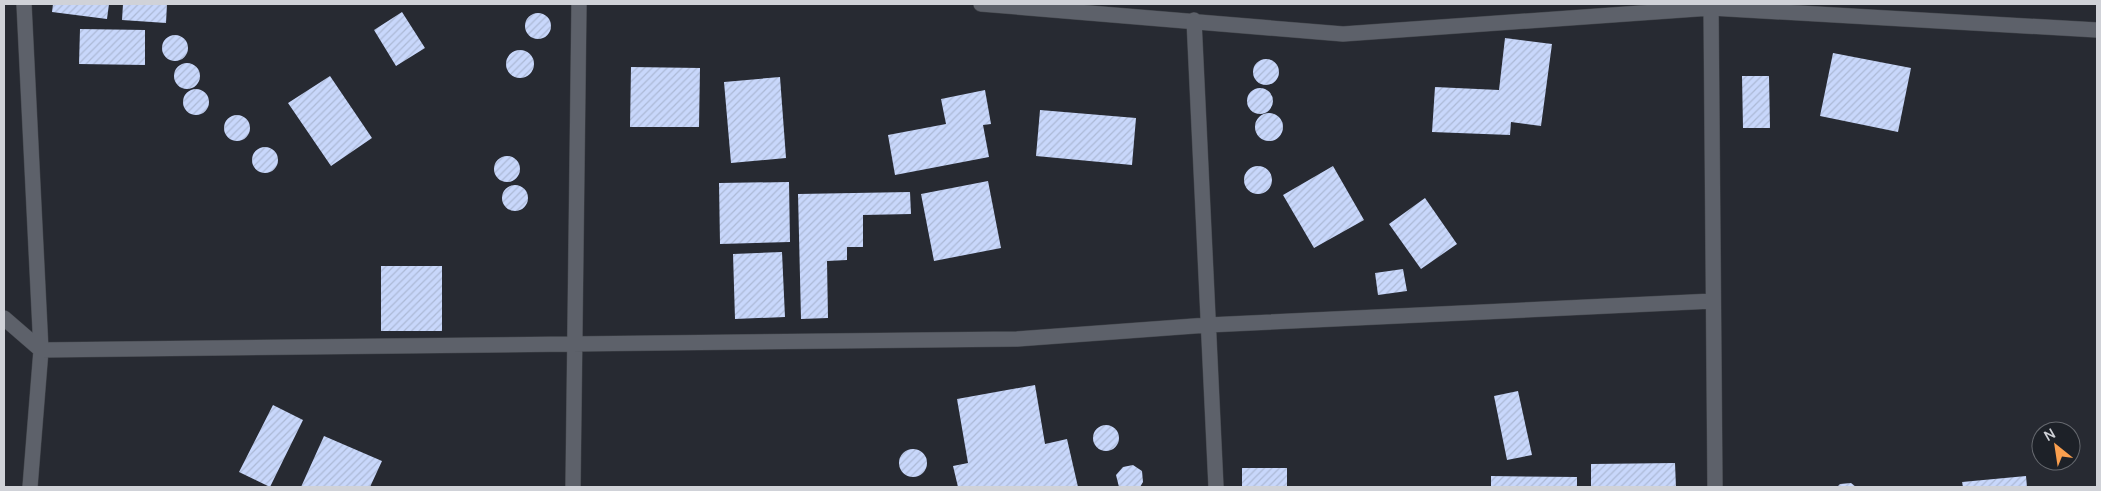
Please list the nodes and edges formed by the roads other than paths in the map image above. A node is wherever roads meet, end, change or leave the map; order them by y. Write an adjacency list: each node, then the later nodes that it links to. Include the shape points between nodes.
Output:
1 (24, 4): 11 (street)
2 (579, 4): 10 (street)
3 (982, 4): 5 (street)
4 (1711, 6): 5 (street, via 1343,34); 6 (street); 7 (street)
5 (1194, 20): 9 (street)
6 (2097, 30)
7 (1713, 301): 9 (street); 15 (street)
8 (4, 318): 11 (street)
9 (1208, 325): 10 (street, via 1017,339); 14 (street)
10 (574, 344): 11 (street); 13 (street)
11 (41, 350): 12 (street)
12 (30, 487)
13 (573, 487)
14 (1216, 487)
15 (1715, 487)

